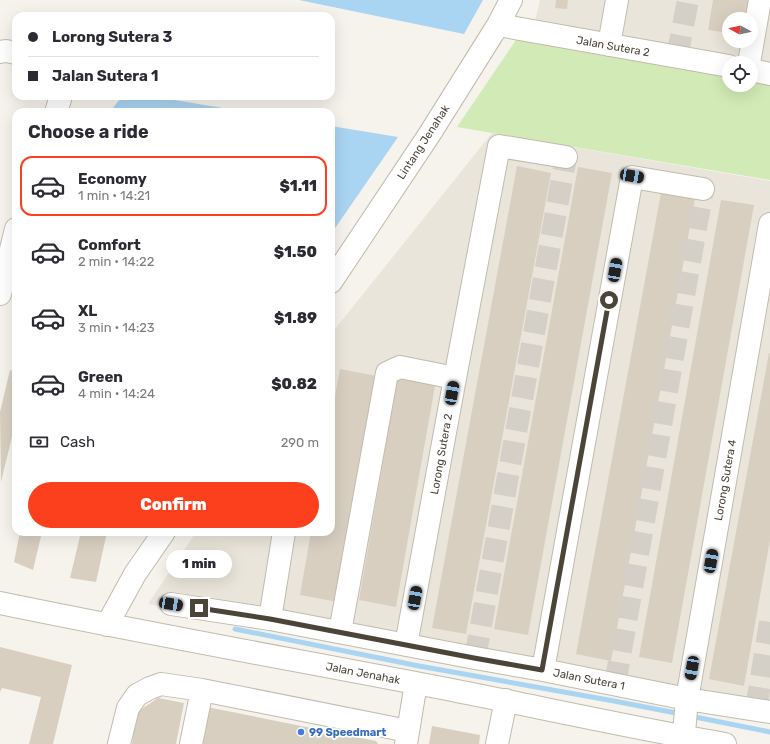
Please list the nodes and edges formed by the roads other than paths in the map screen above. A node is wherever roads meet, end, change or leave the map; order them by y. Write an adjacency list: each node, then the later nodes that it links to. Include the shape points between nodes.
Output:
1 (511, 0): 4 (street, Lintang Jenahak)
2 (617, 0): 5 (street)
3 (760, 0): 8 (street)
4 (498, 25): 5 (street, Jalan Sutera 2); 16 (street, Lintang Jenahak, via 429,135)
5 (609, 45): 9 (street, Jalan Sutera 2)
6 (0, 52): 7 (street)
7 (12, 52)
8 (750, 56)
9 (722, 65)
10 (758, 71): 11 (street)
11 (770, 74)
12 (566, 157): 18 (street, Lorong Sutera 2, via 499,146)
13 (703, 189): 27 (street, via 632,176)
14 (770, 224): 30 (street, Lorong Sutera 4)
15 (12, 245): 17 (street)
16 (335, 276)
17 (0, 294)
18 (455, 378): 25 (street, via 400,367 387,373); 26 (street, Lorong Sutera 2)
19 (161, 536): 24 (street)
20 (283, 536): 23 (street)
21 (0, 603): 24 (street, Jalan Jenahak)
22 (171, 604): 23 (street, Jalan Sutera 1)
23 (270, 619): 25 (street, Jalan Sutera 1)
24 (107, 625): 28 (street, Jalan Jenahak)
25 (340, 632): 26 (street, Jalan Sutera 1)
26 (406, 645): 27 (street, Jalan Sutera 1)
27 (542, 670): 30 (street, Jalan Sutera 1)
28 (416, 683): 31 (street, Jalan Jenahak); 33 (street)
29 (202, 690): 33 (street); 35 (street, via 161,684 137,694 128,708); 36 (street)
30 (687, 699): 32 (street, Jalan Sutera 1); 34 (street, Lorong Sutera 4)
31 (506, 700): 34 (street, Jalan Jenahak); 37 (street)
32 (770, 712)
33 (407, 737)
34 (683, 740): 38 (street, Jalan Jenahak)
35 (120, 744)
36 (191, 744)
37 (497, 744)
38 (725, 744)

